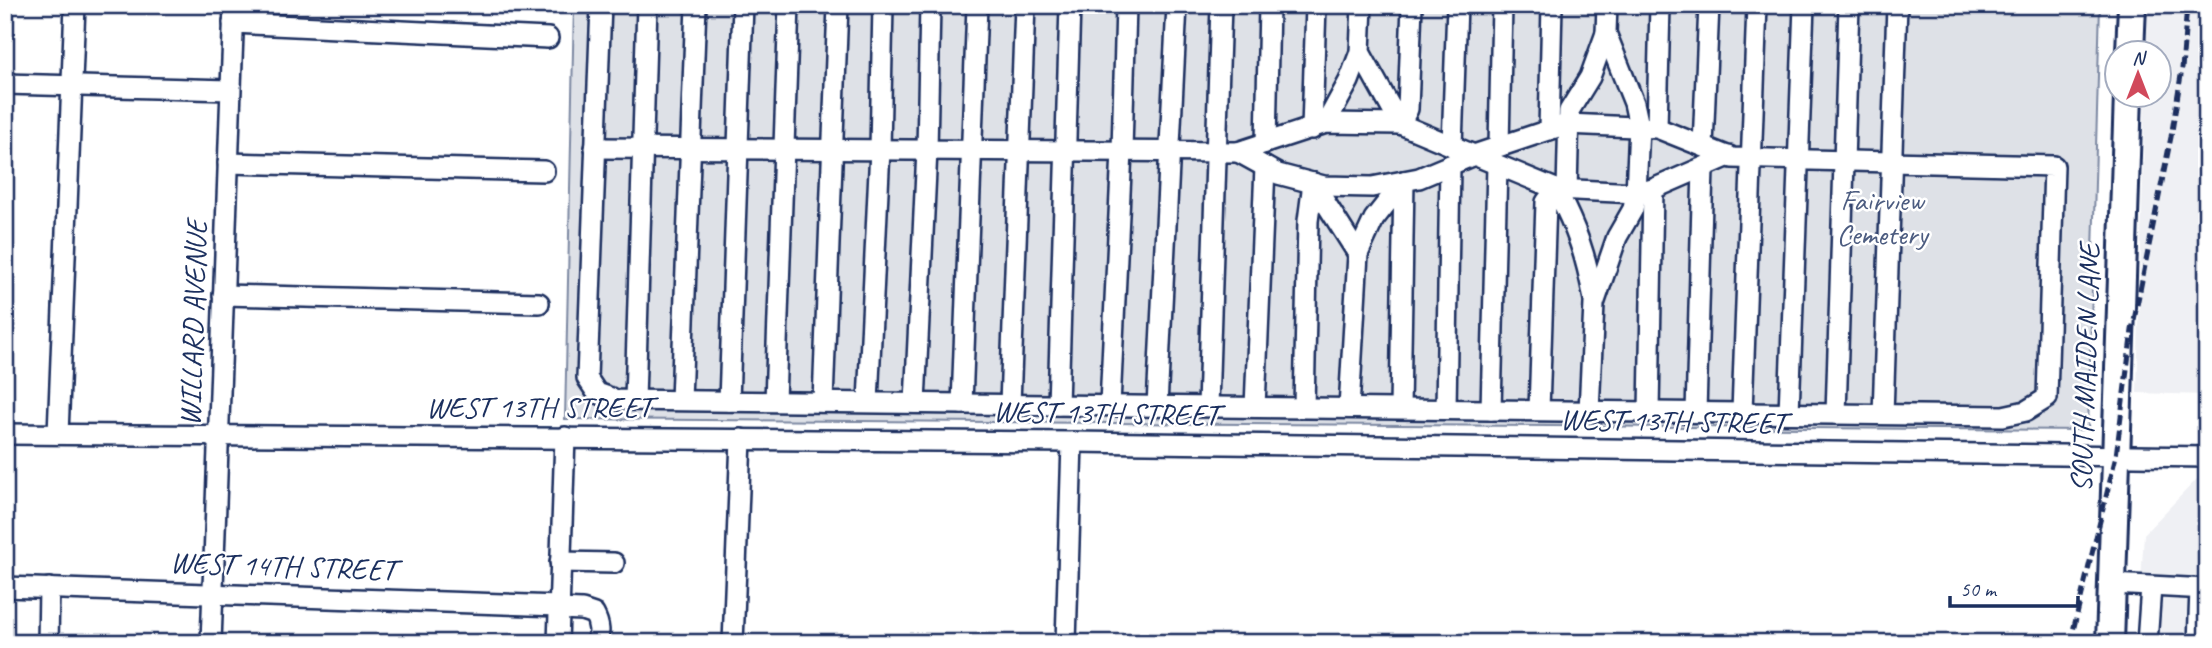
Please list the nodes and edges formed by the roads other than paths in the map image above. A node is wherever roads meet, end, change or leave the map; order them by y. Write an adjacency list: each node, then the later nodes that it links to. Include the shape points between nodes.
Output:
1 (75, 5): 37 (street)
2 (601, 5): 46 (street)
3 (648, 5): 47 (street)
4 (696, 5): 48 (street)
5 (743, 5): 49 (street)
6 (789, 5): 50 (street)
7 (838, 5): 51 (street)
8 (883, 5): 52 (street)
9 (930, 5): 53 (street)
10 (977, 5): 54 (street)
11 (1026, 5): 55 (street)
12 (1070, 5): 56 (street)
13 (1126, 5): 57 (street)
14 (1177, 5): 58 (street)
15 (1221, 5): 59 (street)
16 (1269, 5): 44 (street)
17 (1316, 5): 41 (street)
18 (1362, 5): 35 (street)
19 (1412, 5): 40 (street, via 1408,109)
20 (1457, 5): 61 (street)
21 (1502, 5): 62 (street)
22 (1552, 5): 42 (street)
23 (1607, 5): 32 (street)
24 (1660, 5): 43 (street)
25 (1709, 5): 45 (street)
26 (1757, 5): 64 (street)
27 (1804, 5): 65 (street)
28 (1849, 5): 66 (street)
29 (1897, 5): 67 (street)
30 (2132, 5): 34 (main road)
31 (233, 14): 33 (street); 38 (street, WILLARD AVENUE)
32 (1606, 33): 42 (street, via 1590,78); 43 (street)
33 (548, 38)
34 (2131, 38)
35 (1360, 51): 40 (street); 41 (street, via 1349,81)
36 (5, 84): 37 (street)
37 (72, 85): 38 (street); 108 (street)
38 (230, 90): 68 (street, WILLARD AVENUE)
39 (2128, 108): 113 (main road, SOUTH MAIDEN LANE)
40 (1400, 124): 41 (street); 61 (street)
41 (1319, 126): 44 (street)
42 (1558, 126): 43 (street); 62 (street); 74 (street)
43 (1648, 127): 45 (street); 75 (street)
44 (1266, 143): 60 (street)
45 (1703, 146): 63 (street)
46 (595, 148): 47 (street); 80 (street, via 587,379 597,393)
47 (643, 148): 48 (street); 80 (street)
48 (690, 148): 49 (street); 81 (street)
49 (737, 148): 50 (street); 82 (street)
50 (784, 149): 51 (street); 83 (street)
51 (834, 149): 52 (street); 84 (street)
52 (880, 149): 53 (street); 85 (street)
53 (927, 150): 54 (street); 86 (street)
54 (970, 150): 55 (street); 87 (street)
55 (1020, 150): 56 (street); 88 (street)
56 (1065, 150): 57 (street); 89 (street)
57 (1122, 151): 58 (street); 90 (street)
58 (1171, 151): 59 (street); 91 (street)
59 (1217, 152): 60 (street); 92 (street)
60 (1238, 152): 69 (street)
61 (1451, 156): 62 (street); 72 (street, via 1419,177); 97 (street)
62 (1498, 156): 74 (street); 98 (street)
63 (1728, 156): 64 (street); 70 (street)
64 (1752, 158): 65 (street); 103 (street)
65 (1798, 160): 66 (street); 104 (street)
66 (1844, 161): 67 (street); 105 (street)
67 (1891, 162): 106 (street); 106 (street, via 2054,166 2047,398 2026,411 2003,416)
68 (228, 163): 71 (street); 77 (street, WILLARD AVENUE)
69 (1265, 167): 73 (street); 93 (street)
70 (1703, 167): 75 (street); 102 (street)
71 (544, 171)
72 (1404, 181): 73 (street, via 1372,187); 76 (street, via 1374,219); 96 (street)
73 (1313, 183): 76 (street); 94 (street)
74 (1562, 189): 75 (street); 79 (street, via 1588,265); 99 (street, via 1546,202)
75 (1645, 191): 79 (street, via 1617,237); 101 (street)
76 (1358, 254): 95 (street)
77 (223, 295): 78 (street); 109 (street, WILLARD AVENUE)
78 (539, 303)
79 (1594, 304): 100 (street)
80 (635, 400): 81 (street)
81 (681, 400): 82 (street)
82 (729, 401): 83 (street)
83 (775, 401): 84 (street)
84 (823, 402): 85 (street)
85 (868, 402): 86 (street)
86 (915, 403): 87 (street)
87 (962, 404): 88 (street)
88 (1010, 404): 89 (street)
89 (1058, 405): 90 (street)
90 (1110, 405): 91 (street)
91 (1157, 406): 92 (street)
92 (1208, 406): 93 (street)
93 (1255, 407): 94 (street)
94 (1304, 407): 95 (street)
95 (1349, 408): 96 (street)
96 (1400, 408): 97 (street)
97 (1446, 409): 98 (street)
98 (1491, 410): 99 (street)
99 (1539, 410): 100 (street)
100 (1589, 411): 101 (street)
101 (1648, 411): 102 (street)
102 (1696, 412): 103 (street)
103 (1742, 412): 104 (street)
104 (1789, 413): 105 (street)
105 (1836, 414): 106 (street)
106 (1883, 414)
107 (5, 434): 108 (street, WEST 13TH STREET)
108 (58, 434): 109 (street, WEST 13TH STREET)
109 (219, 435): 110 (street, WEST 13TH STREET); 122 (street, WILLARD AVENUE)
110 (565, 437): 111 (street, WEST 13TH STREET); 115 (street)
111 (741, 439): 112 (street, WEST 13TH STREET); 128 (street)
112 (1072, 442): 113 (street, WEST 13TH STREET); 129 (street)
113 (2116, 456): 114 (street, WEST 13TH STREET); 117 (main road, SOUTH MAIDEN LANE)
114 (2207, 457)
115 (561, 562): 116 (street); 123 (street)
116 (614, 564)
117 (2112, 584): 119 (street); 130 (main road, SOUTH MAIDEN LANE)
118 (5, 587): 120 (street, WEST 14TH STREET)
119 (2151, 587): 121 (street); 131 (street)
120 (49, 588): 122 (street, WEST 14TH STREET); 124 (street)
121 (2204, 589): 132 (street)
122 (212, 594): 123 (street, WEST 14TH STREET); 125 (street, WILLARD AVENUE)
123 (559, 607): 126 (street); 127 (street, WEST 14TH STREET, via 594,614 598,621)
124 (48, 643)
125 (211, 643)
126 (558, 643)
127 (594, 643)
128 (733, 643)
129 (1066, 643)
130 (2110, 643)
131 (2147, 643)
132 (2198, 643)

